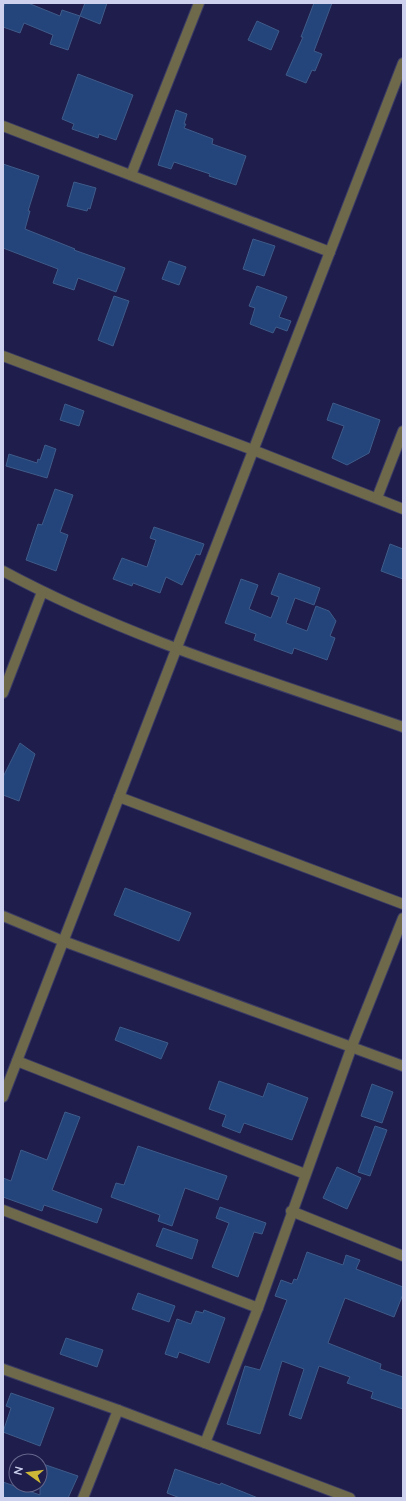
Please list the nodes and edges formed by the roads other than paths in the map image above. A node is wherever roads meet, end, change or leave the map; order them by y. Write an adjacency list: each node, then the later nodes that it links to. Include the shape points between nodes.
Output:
1 (199, 3): 4 (street)
2 (403, 63): 5 (street)
3 (3, 126): 4 (street)
4 (131, 175): 5 (street)
5 (330, 252): 8 (street)
6 (3, 356): 8 (street)
7 (403, 431): 9 (street)
8 (253, 450): 9 (street); 13 (street)
9 (377, 498): 10 (street)
10 (403, 509)
11 (3, 571): 12 (street)
12 (42, 592): 13 (street); 14 (street)
13 (176, 648): 15 (street); 16 (street)
14 (3, 693)
15 (403, 727)
16 (119, 797): 17 (street); 20 (street)
17 (403, 904)
18 (3, 916): 20 (street)
19 (403, 918): 21 (street)
20 (63, 941): 21 (street); 22 (street)
21 (352, 1046): 23 (street); 25 (street)
22 (17, 1061): 24 (street); 25 (street)
23 (403, 1066)
24 (3, 1097)
25 (305, 1174): 27 (street)
26 (3, 1210): 29 (street)
27 (291, 1211): 28 (street); 29 (street)
28 (403, 1256)
29 (258, 1308): 32 (street)
30 (3, 1369): 31 (street)
31 (118, 1410): 32 (street); 34 (street)
32 (205, 1443): 33 (street)
33 (345, 1497)
34 (83, 1498)

